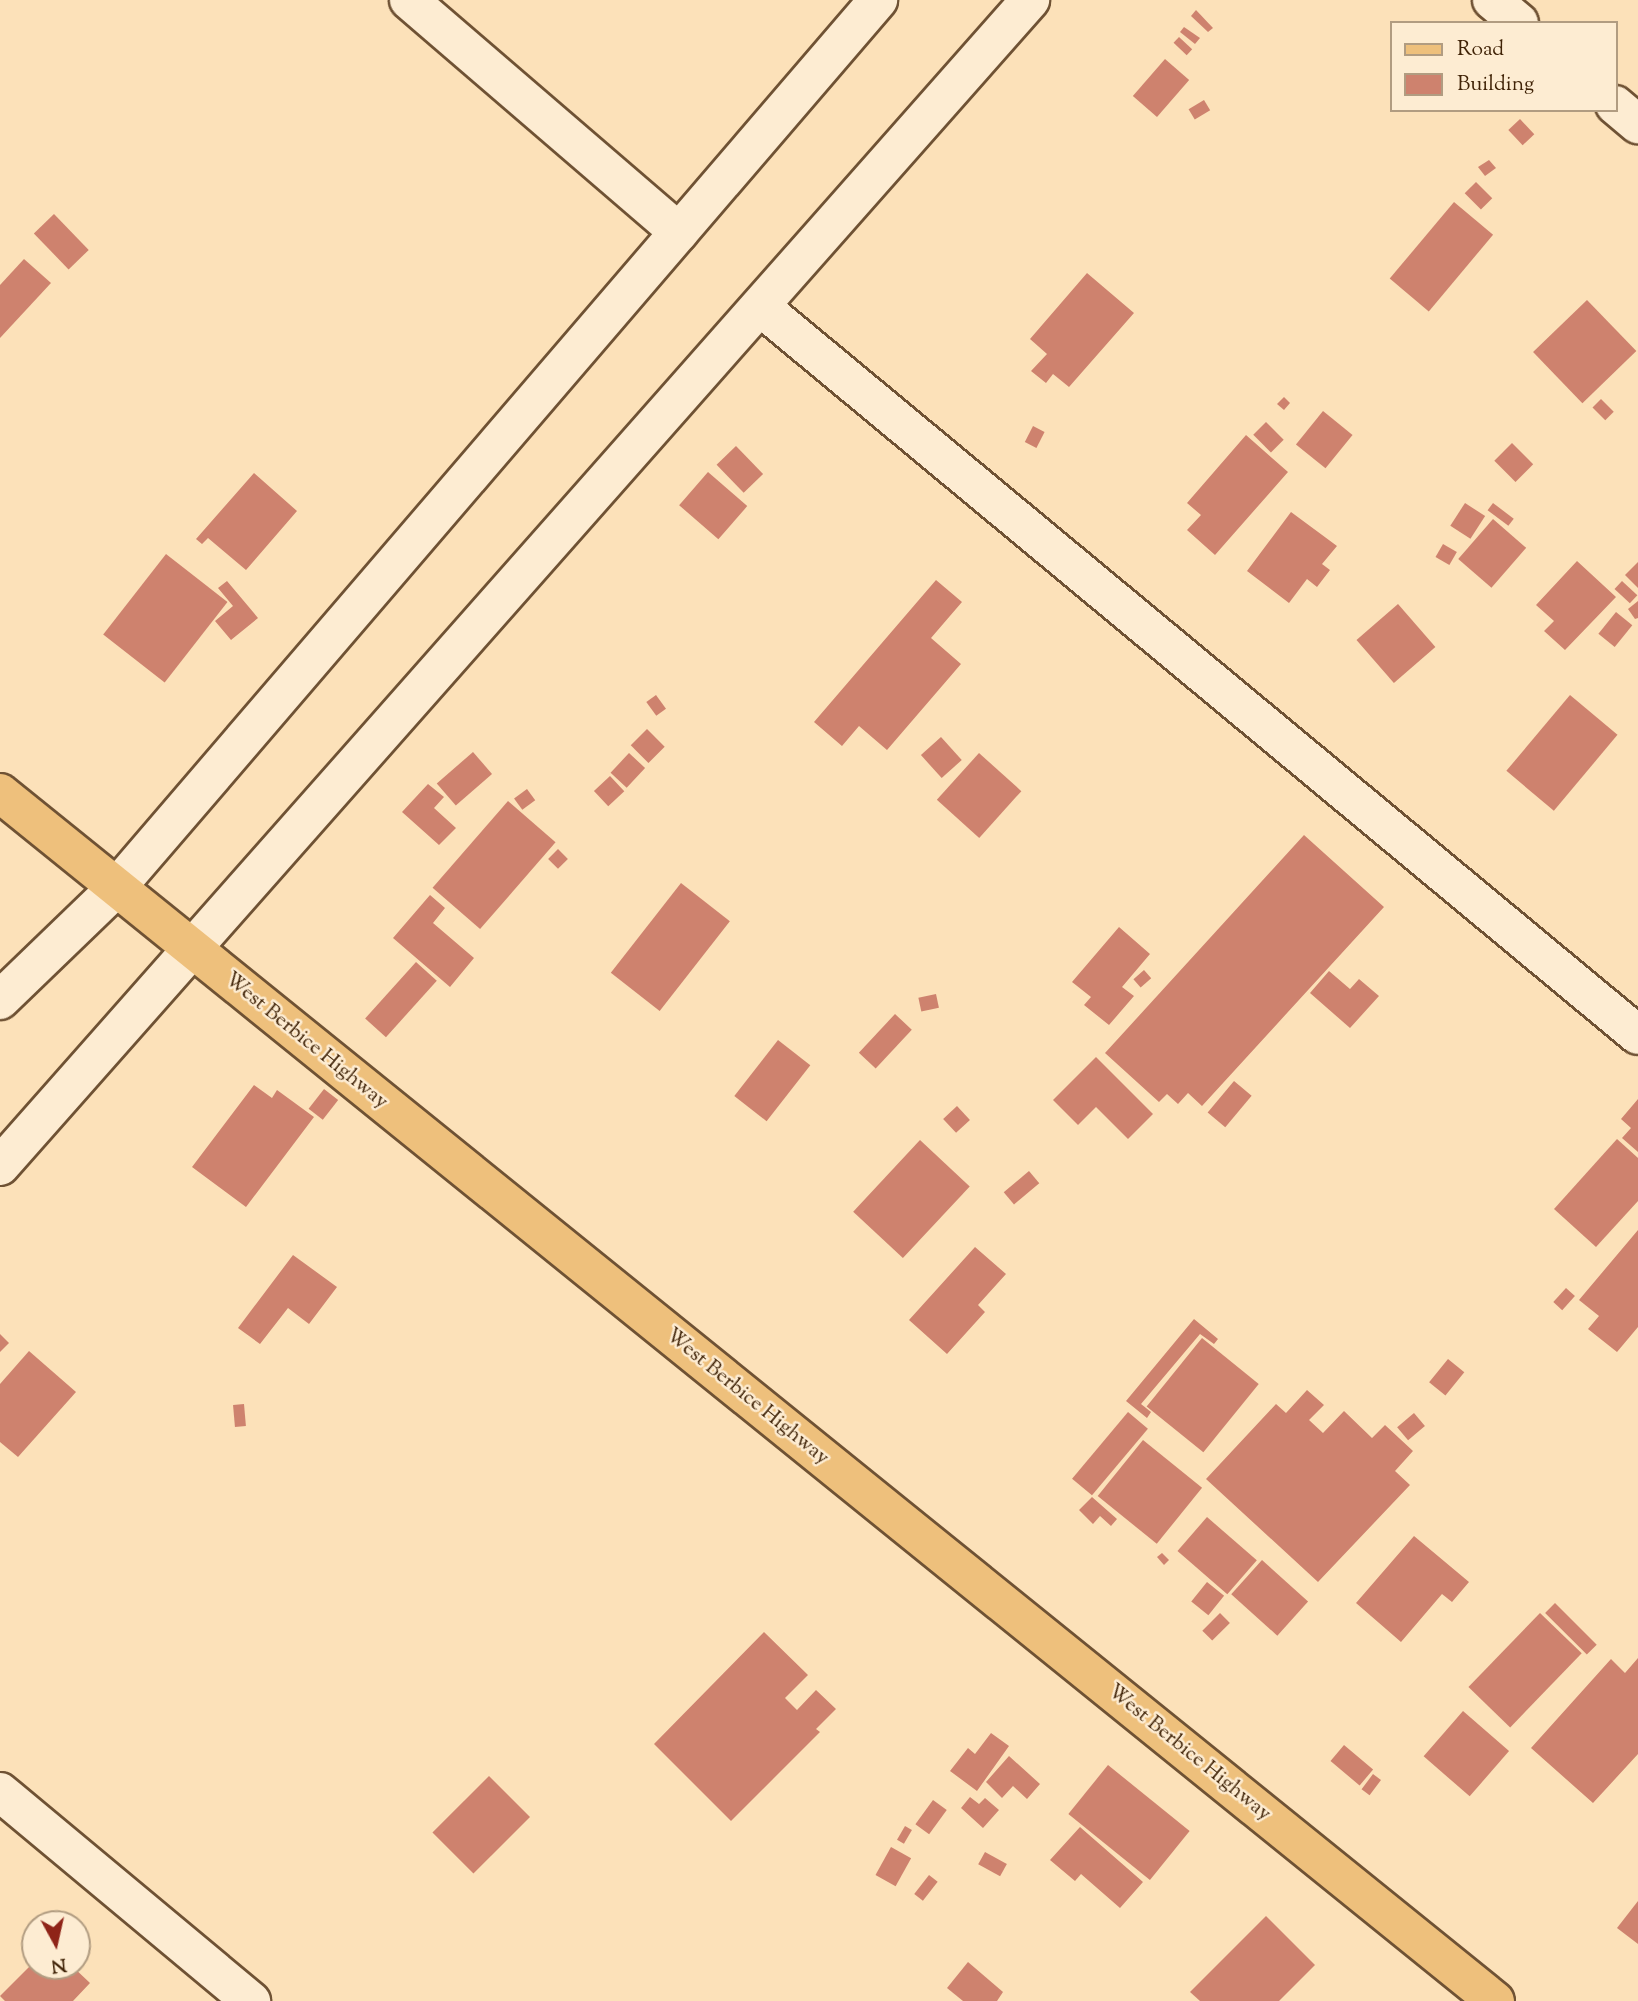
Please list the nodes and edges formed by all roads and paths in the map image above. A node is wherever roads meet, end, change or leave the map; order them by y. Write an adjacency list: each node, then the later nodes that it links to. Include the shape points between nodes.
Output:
1 (409, 0): 8 (street)
2 (878, 0): 8 (street)
3 (1030, 0): 9 (street)
4 (1492, 0): 5 (street)
5 (1517, 21)
6 (1617, 107): 7 (street)
7 (1638, 124)
8 (679, 232): 11 (street)
9 (762, 308): 12 (street); 14 (street)
10 (0, 793): 11 (main road, West Berbice Highway)
11 (117, 887): 12 (main road, West Berbice Highway); 13 (street)
12 (192, 948): 15 (street); 18 (main road, West Berbice Highway)
13 (0, 1000)
14 (1638, 1035)
15 (0, 1166)
16 (0, 1792): 17 (street)
17 (251, 2001)
18 (1495, 2001)

